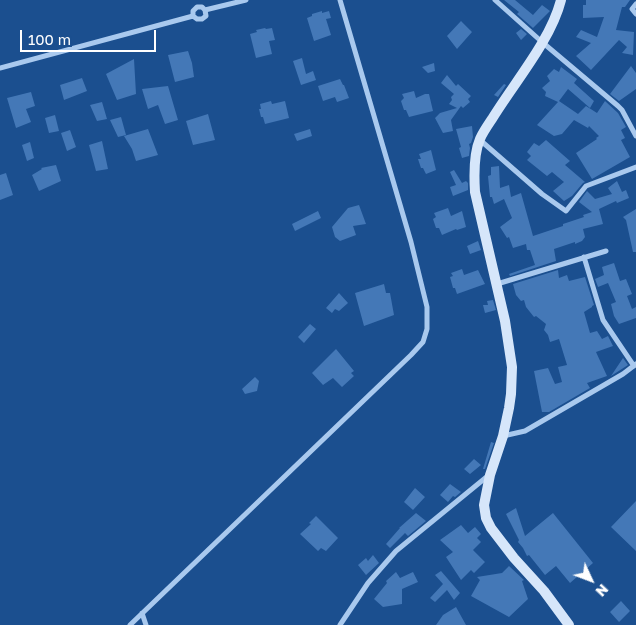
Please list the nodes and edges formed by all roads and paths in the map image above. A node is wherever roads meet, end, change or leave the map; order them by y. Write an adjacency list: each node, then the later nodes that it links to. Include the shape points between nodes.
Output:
1 (196, 0): 7 (street)
2 (246, 0): 8 (street)
3 (340, 0): 22 (street, via 427,307 423,342)
4 (495, 0): 11 (street)
5 (561, 0): 11 (street)
6 (636, 4): 9 (street, via 632,8)
7 (197, 7): 8 (street); 10 (street)
8 (205, 10): 10 (street, via 206,16 202,19 197,20)
9 (636, 14)
10 (193, 16): 12 (street)
11 (542, 42): 13 (street, via 622,110); 14 (street)
12 (0, 68)
13 (636, 136)
14 (479, 140): 15 (street, via 566,211 586,186); 18 (street, via 474,172 475,192)
15 (636, 167)
16 (606, 251): 17 (street)
17 (584, 257): 18 (street); 19 (street, via 604,320)
18 (497, 284): 20 (street, via 512,367 511,394)
19 (635, 365): 20 (street, via 525,431)
20 (503, 436): 21 (street)
21 (490, 475): 25 (street, via 396,551 368,583); 26 (street, via 484,505 491,528)
22 (142, 613): 23 (street); 24 (street)
23 (130, 625)
24 (146, 625)
25 (340, 625)
26 (568, 625)

